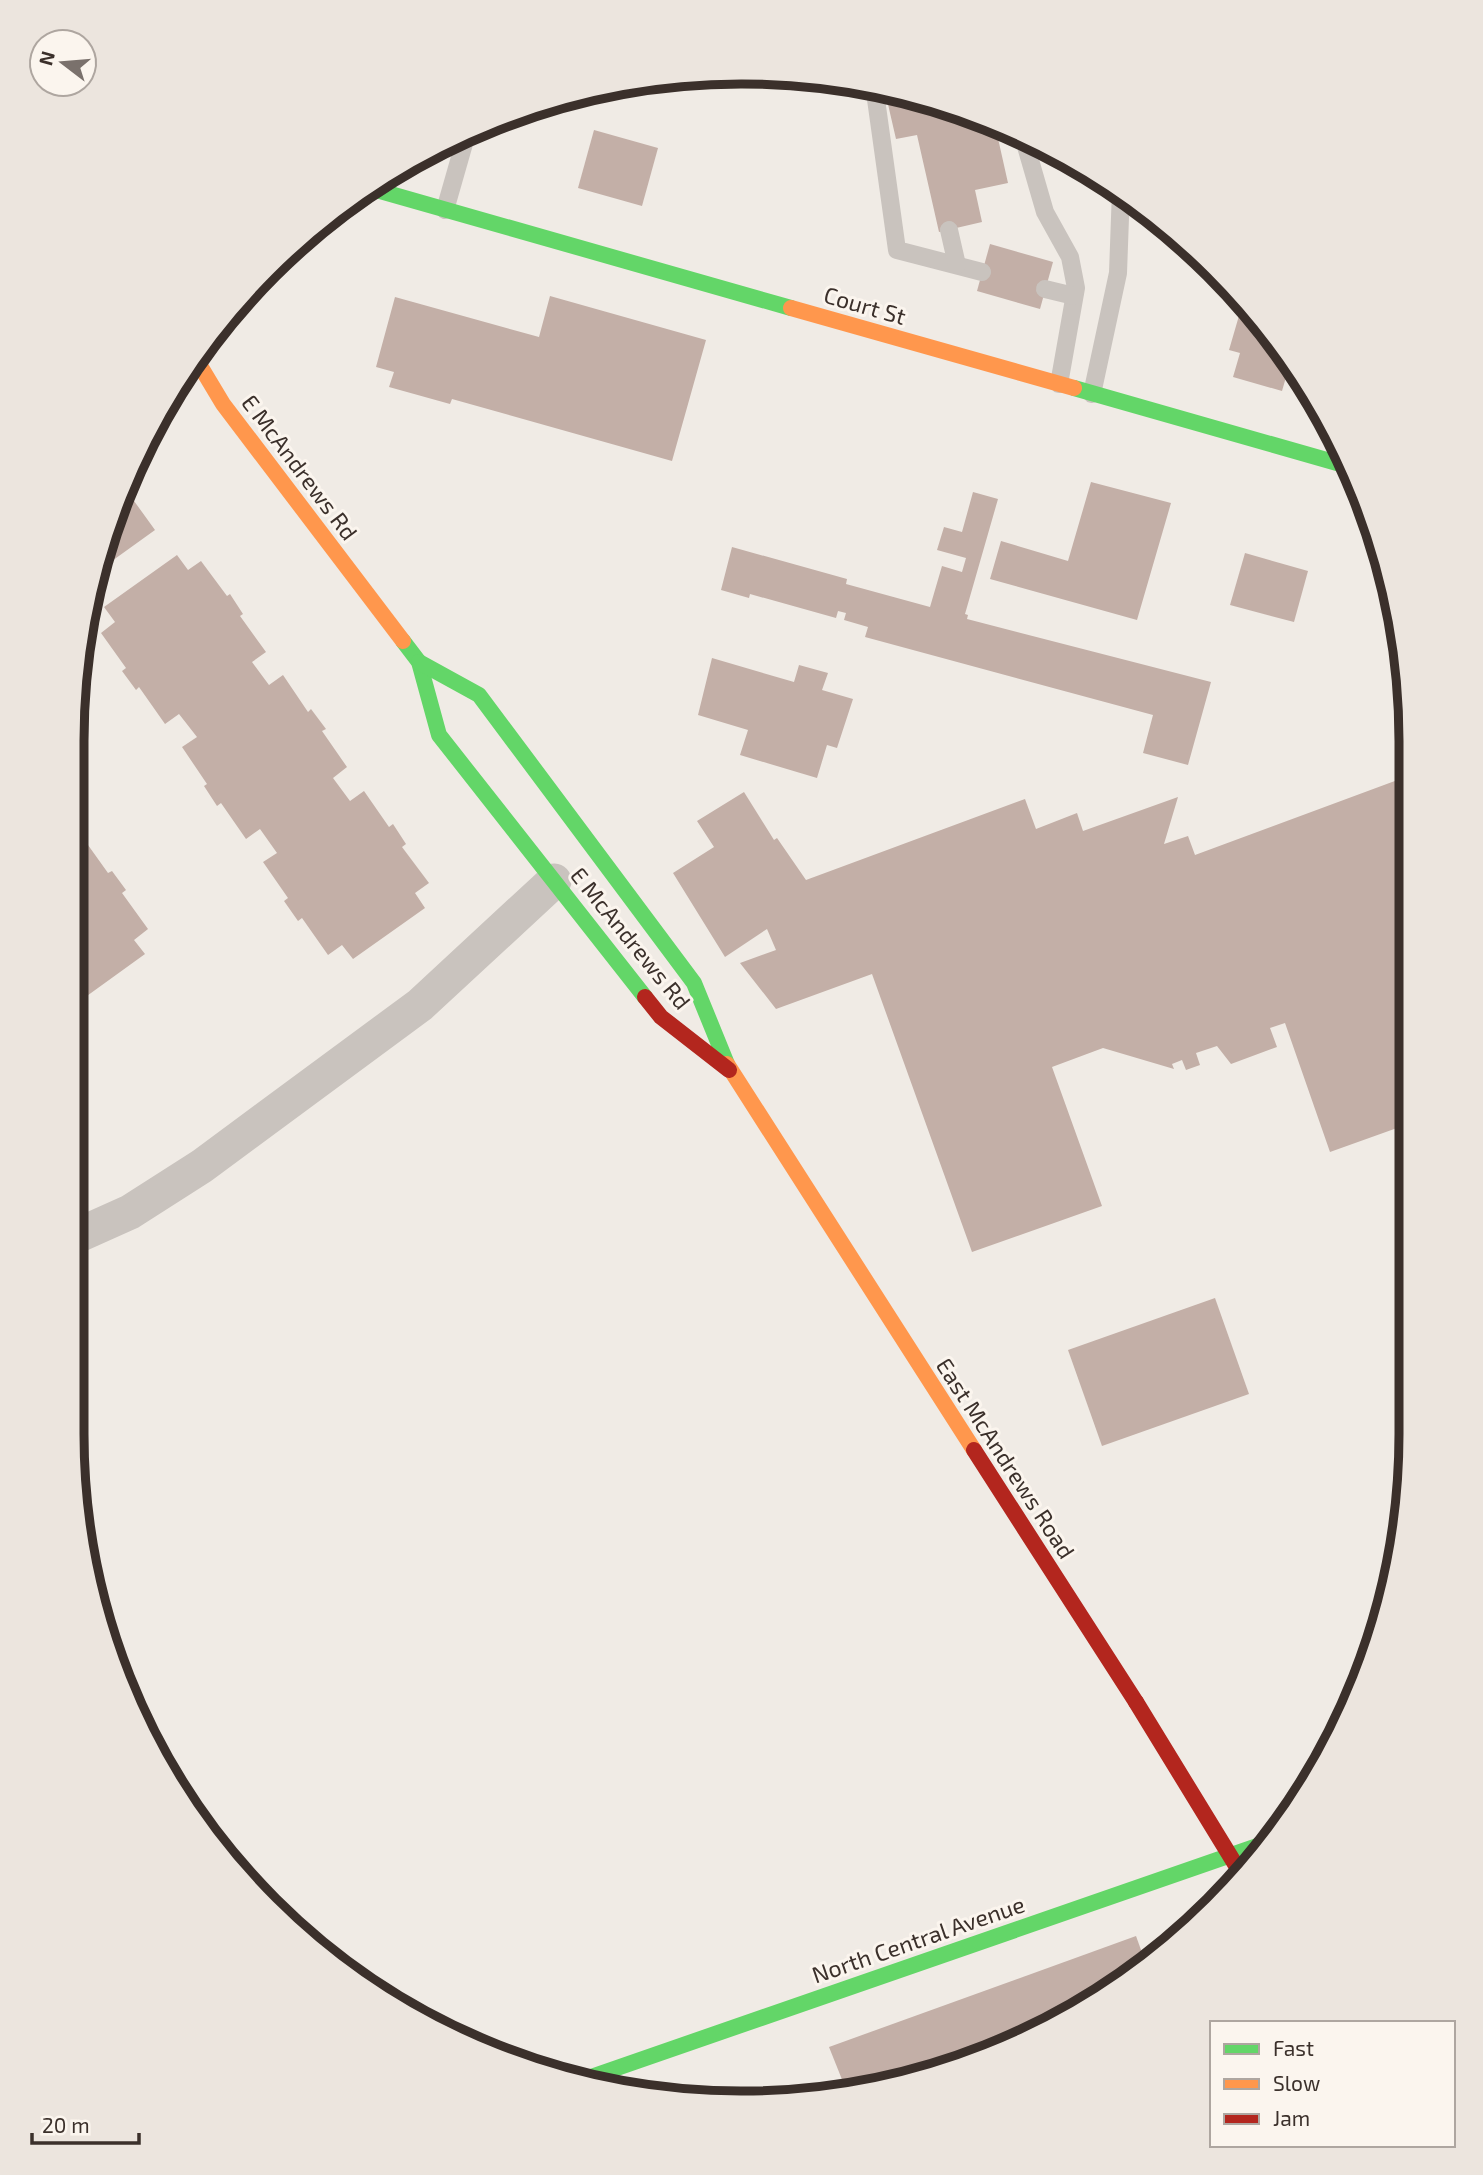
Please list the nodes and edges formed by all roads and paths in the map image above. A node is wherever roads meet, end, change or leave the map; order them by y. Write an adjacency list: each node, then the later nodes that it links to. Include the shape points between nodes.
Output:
1 (877, 98): 8 (lane, via 897,250)
2 (463, 147): 6 (lane)
3 (1027, 150): 11 (lane, via 1045,212 1070,257)
4 (382, 192): 6 (main road, Court St)
5 (1120, 205): 14 (lane, via 1118,274)
6 (445, 210): 13 (main road, Court St)
7 (948, 230): 8 (lane)
8 (957, 265): 9 (lane)
9 (982, 272)
10 (1045, 289): 11 (lane)
11 (1074, 296): 13 (lane)
12 (201, 367): 16 (main road, E McAndrews Rd, via 223,404)
13 (1059, 384): 14 (main road, Court St)
14 (1092, 394): 15 (main road, Court St)
15 (1337, 463)
16 (419, 662): 17 (main road, E McAndrews Rd, via 439,735); 18 (main road, E McAndrews Rd, via 479,695 694,983)
17 (554, 881): 18 (main road, E McAndrews Rd, via 661,1017); 19 (street, via 420,1004 202,1166 130,1212)
18 (730, 1071): 21 (main road, East McAndrews Road, bridge)
19 (84, 1233)
20 (1252, 1848): 22 (main road, North Central Avenue)
21 (1237, 1866)
22 (598, 2075)

